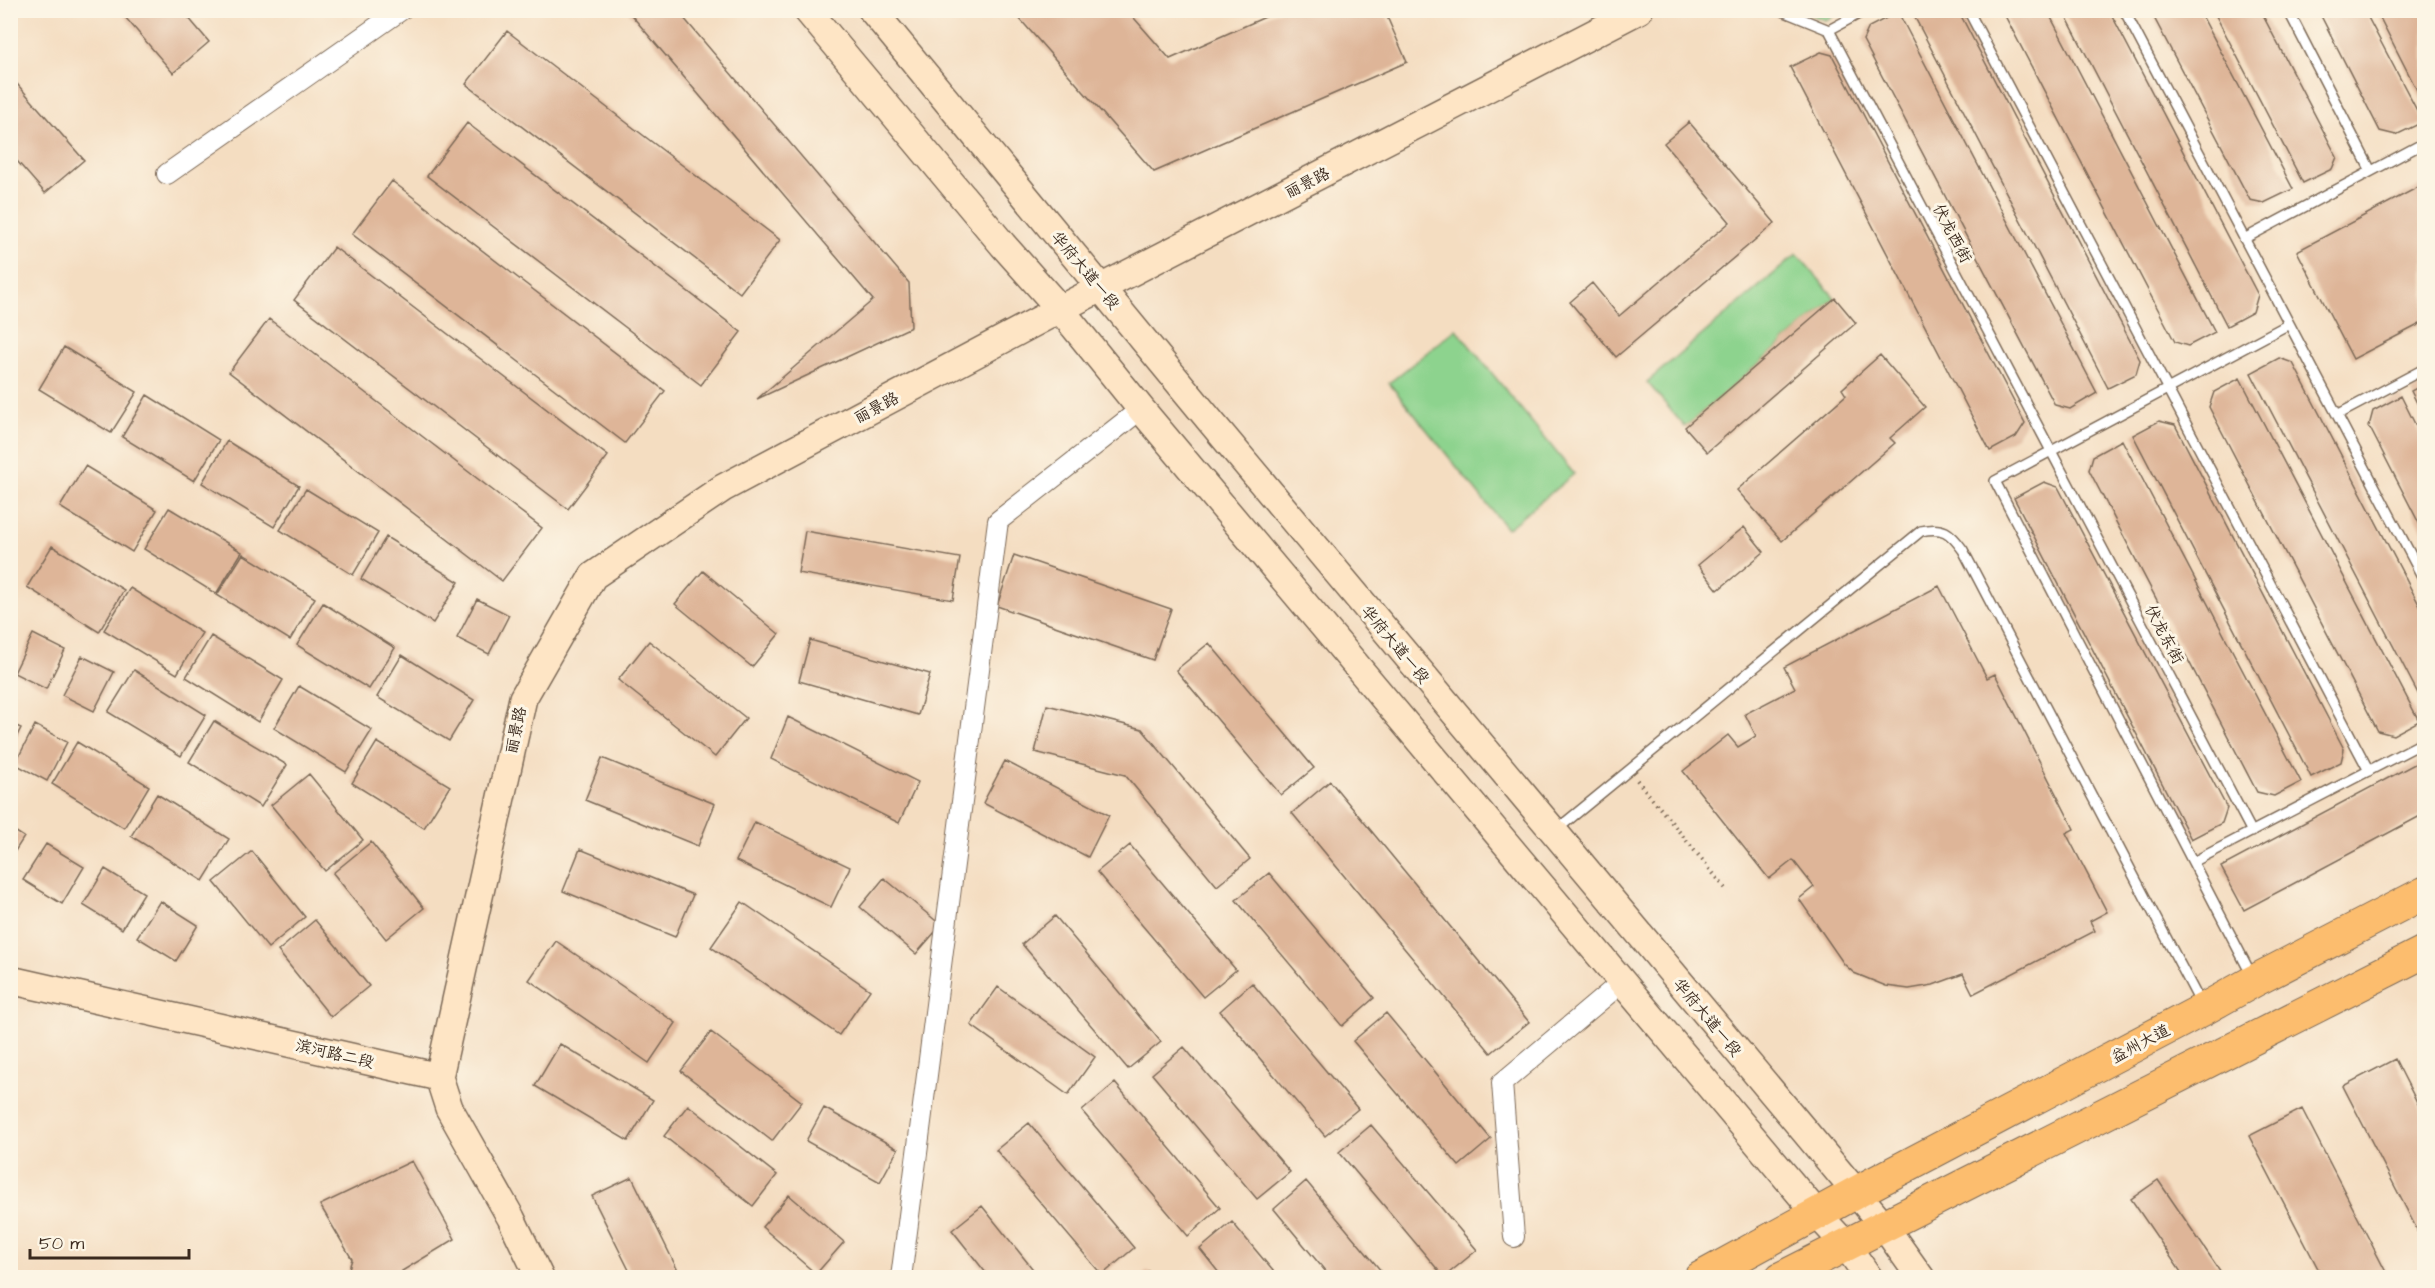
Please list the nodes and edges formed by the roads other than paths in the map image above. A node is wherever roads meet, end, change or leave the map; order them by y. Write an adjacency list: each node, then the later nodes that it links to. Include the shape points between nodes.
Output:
1 (402, 10): 13 (street)
2 (807, 10): 16 (main road)
3 (872, 10): 15 (main road, 华府大道一段)
4 (1639, 10): 15 (main road, 丽景路)
5 (1780, 10): 10 (lane)
6 (1866, 10): 10 (lane)
7 (1968, 10): 19 (lane)
8 (2124, 10): 14 (lane)
9 (2288, 10): 12 (lane)
10 (1829, 30): 22 (lane, 伏龙西街)
11 (2424, 143): 12 (lane)
12 (2371, 171): 14 (lane)
13 (167, 174)
14 (2244, 239): 17 (lane)
15 (1100, 288): 16 (main road, 丽景路); 26 (main road, 华府大道一段)
16 (1060, 309): 20 (main road); 35 (main road, 丽景路, via 723,488 593,576 523,698)
17 (2289, 324): 19 (lane); 21 (lane)
18 (2424, 369): 21 (lane)
19 (2167, 389): 22 (lane); 25 (lane)
20 (1141, 409): 33 (main road); 42 (street, via 998,521)
21 (2337, 415): 23 (lane)
22 (2051, 451): 27 (lane, 伏龙东街); 28 (lane, via 1995,481)
23 (2424, 580)
24 (2424, 742): 25 (lane)
25 (2369, 771): 27 (lane)
26 (1553, 832): 34 (lane, via 1921,531 1935,528 1956,540 1962,550); 36 (main road, 华府大道一段)
27 (2252, 832): 28 (lane)
28 (2193, 862): 32 (lane)
29 (2424, 893): 32 (main road, 益州大道)
30 (2424, 952): 38 (main road)
31 (10, 980): 35 (main road, 滨河路二段)
32 (2254, 981): 34 (main road, 益州大道)
33 (1622, 982): 37 (main road); 39 (street, via 1502,1083)
34 (2204, 1010): 36 (main road, 益州大道)
35 (440, 1077): 41 (main road, via 449,1108)
36 (1855, 1193): 37 (main road, 益州大道); 38 (main road, 华府大道一段)
37 (1817, 1214): 40 (main road); 43 (main road, 益州大道)
38 (1884, 1226): 40 (main road); 46 (main road, 华府大道一段)
39 (1514, 1237)
40 (1846, 1245): 44 (main road); 45 (main road)
41 (540, 1278)
42 (901, 1278)
43 (1700, 1278)
44 (1781, 1278)
45 (1869, 1278)
46 (1921, 1278)

